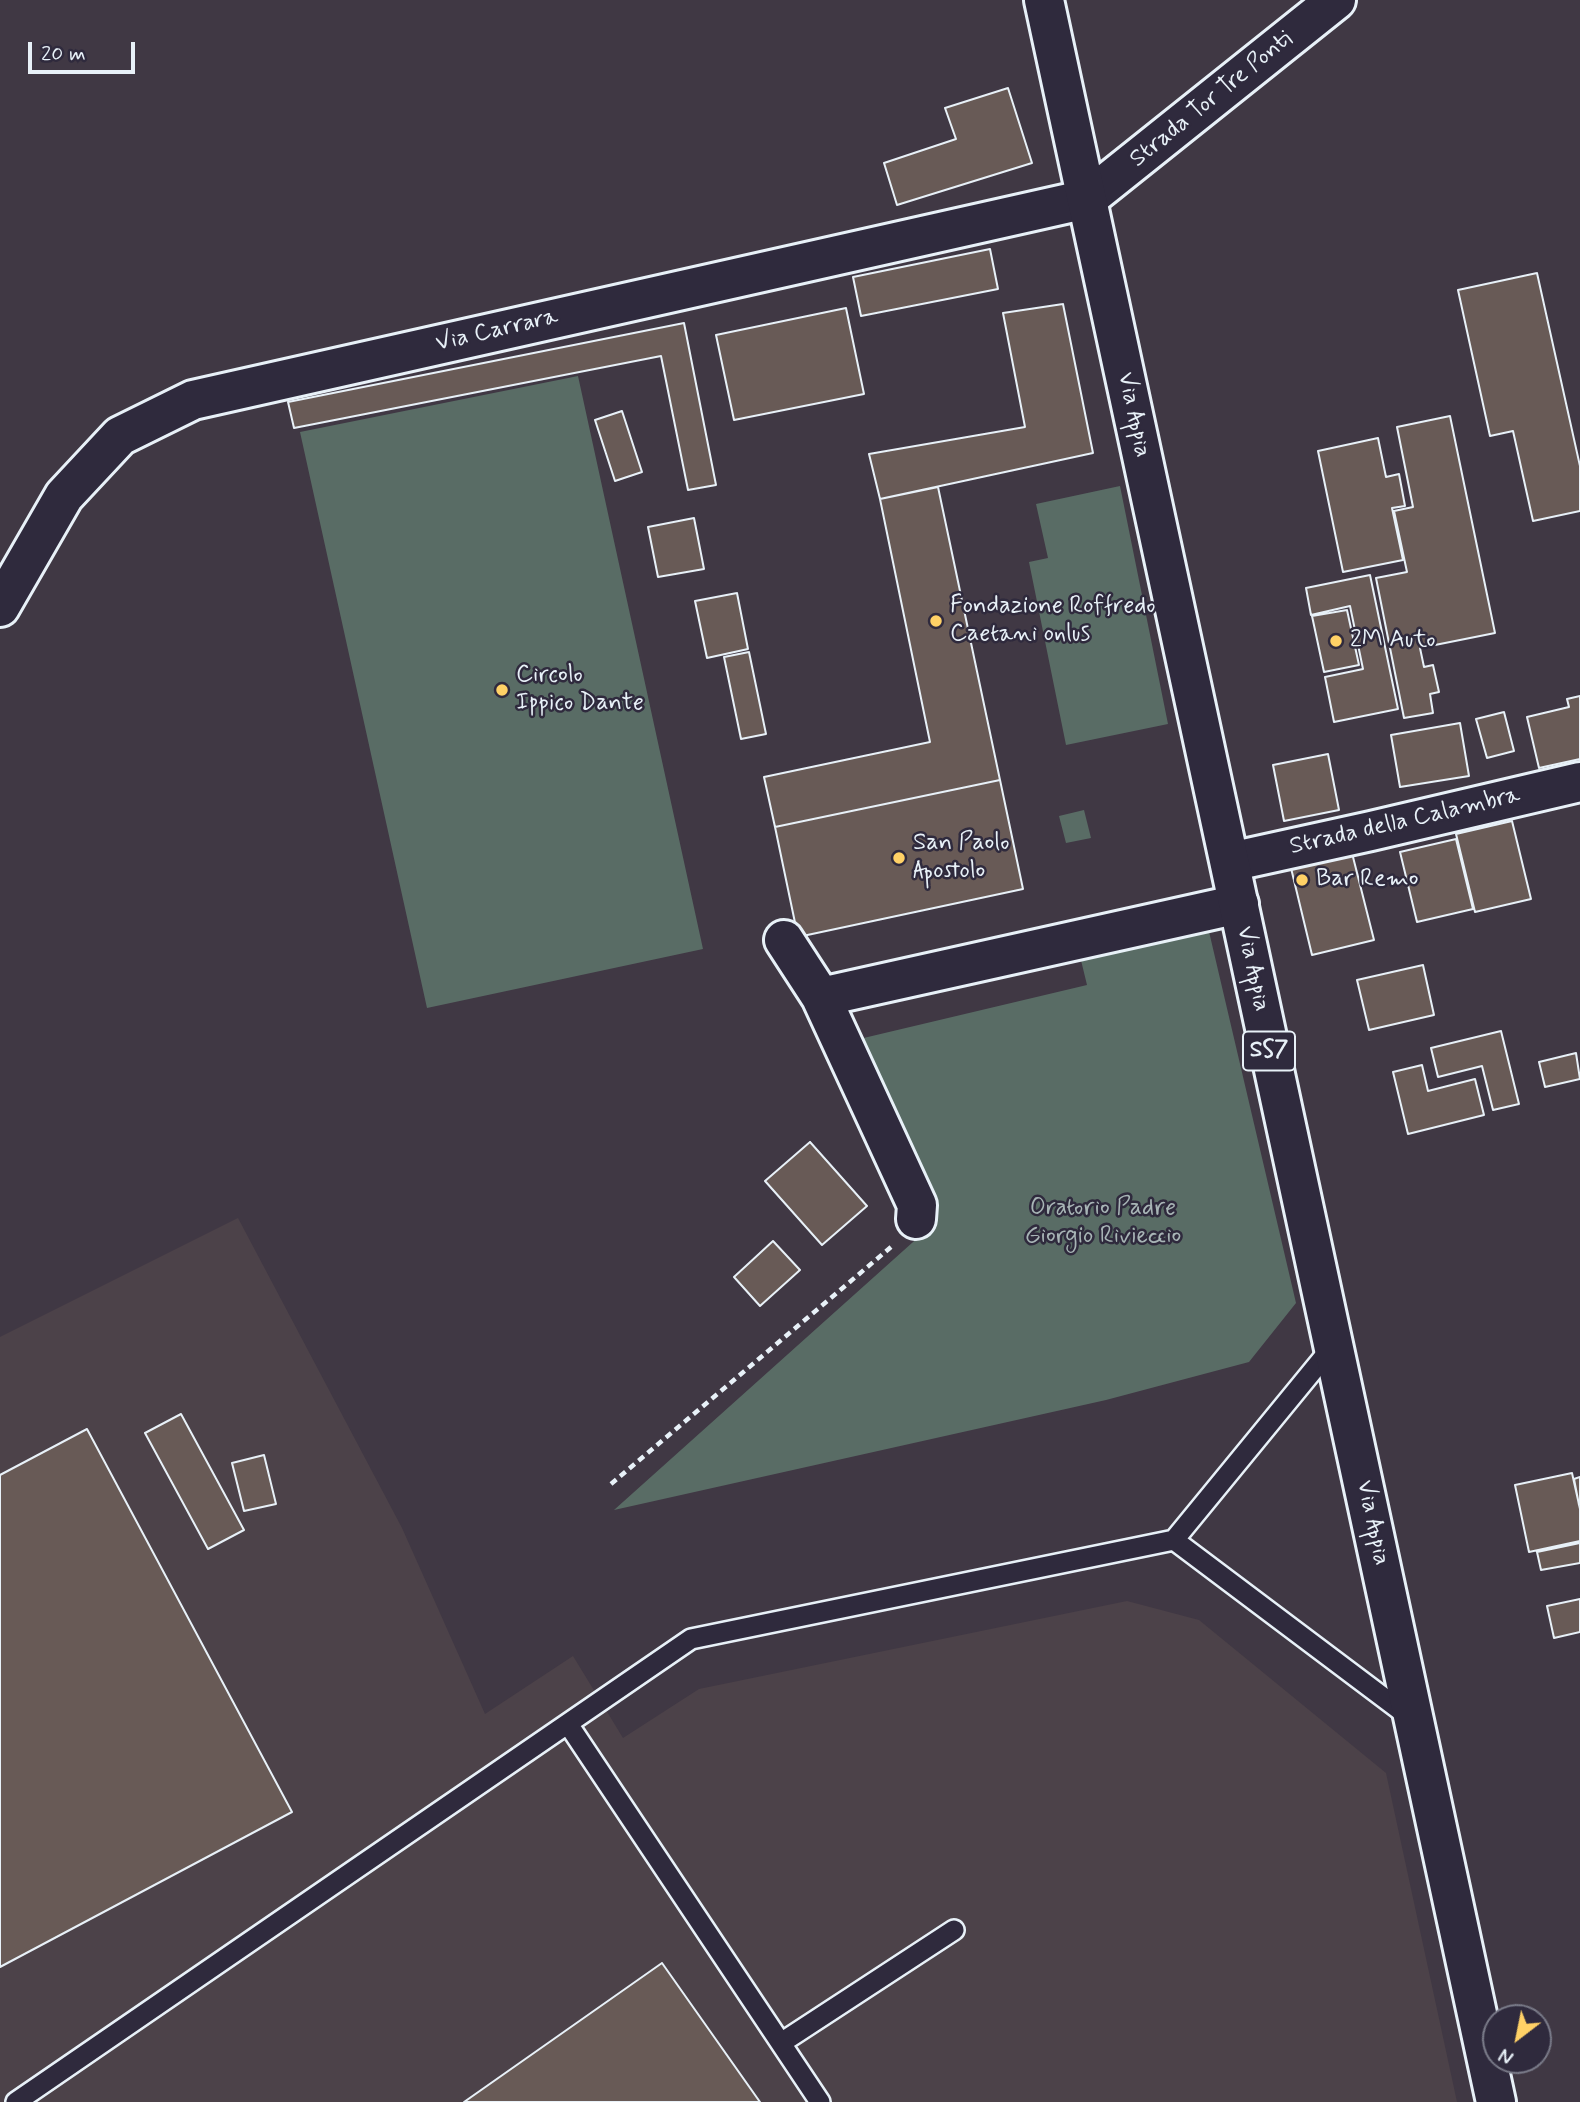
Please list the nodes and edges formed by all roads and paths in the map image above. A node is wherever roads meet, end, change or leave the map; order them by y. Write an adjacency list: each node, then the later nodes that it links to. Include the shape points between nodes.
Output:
1 (1044, 0): 3 (street, Via Appia / SS7)
2 (1336, 0): 3 (street, Strada Tor Tre Ponti)
3 (1087, 200): 4 (street, Via Carrara, via 193,400 120,436 64,496); 6 (street, Via Appia / SS7)
4 (0, 607)
5 (1580, 782): 6 (street, Strada della Calambra)
6 (1230, 862): 7 (street, Via Appia / SS7)
7 (1239, 904): 9 (street); 11 (street, Via Appia / SS7)
8 (785, 940): 9 (street)
9 (821, 997): 10 (street, via 917,1205)
10 (916, 1219): 12 (path, via 907,1234)
11 (1333, 1346): 13 (lane); 14 (street, Via Appia / SS7)
12 (611, 1484)
13 (1174, 1540): 14 (lane); 15 (lane, via 691,1639)
14 (1414, 1720): 20 (street, Via Appia / SS7)
15 (568, 1724): 17 (lane); 18 (lane)
16 (954, 1930): 17 (lane)
17 (781, 2043): 19 (lane)
18 (16, 2102)
19 (820, 2102)
20 (1496, 2102)

